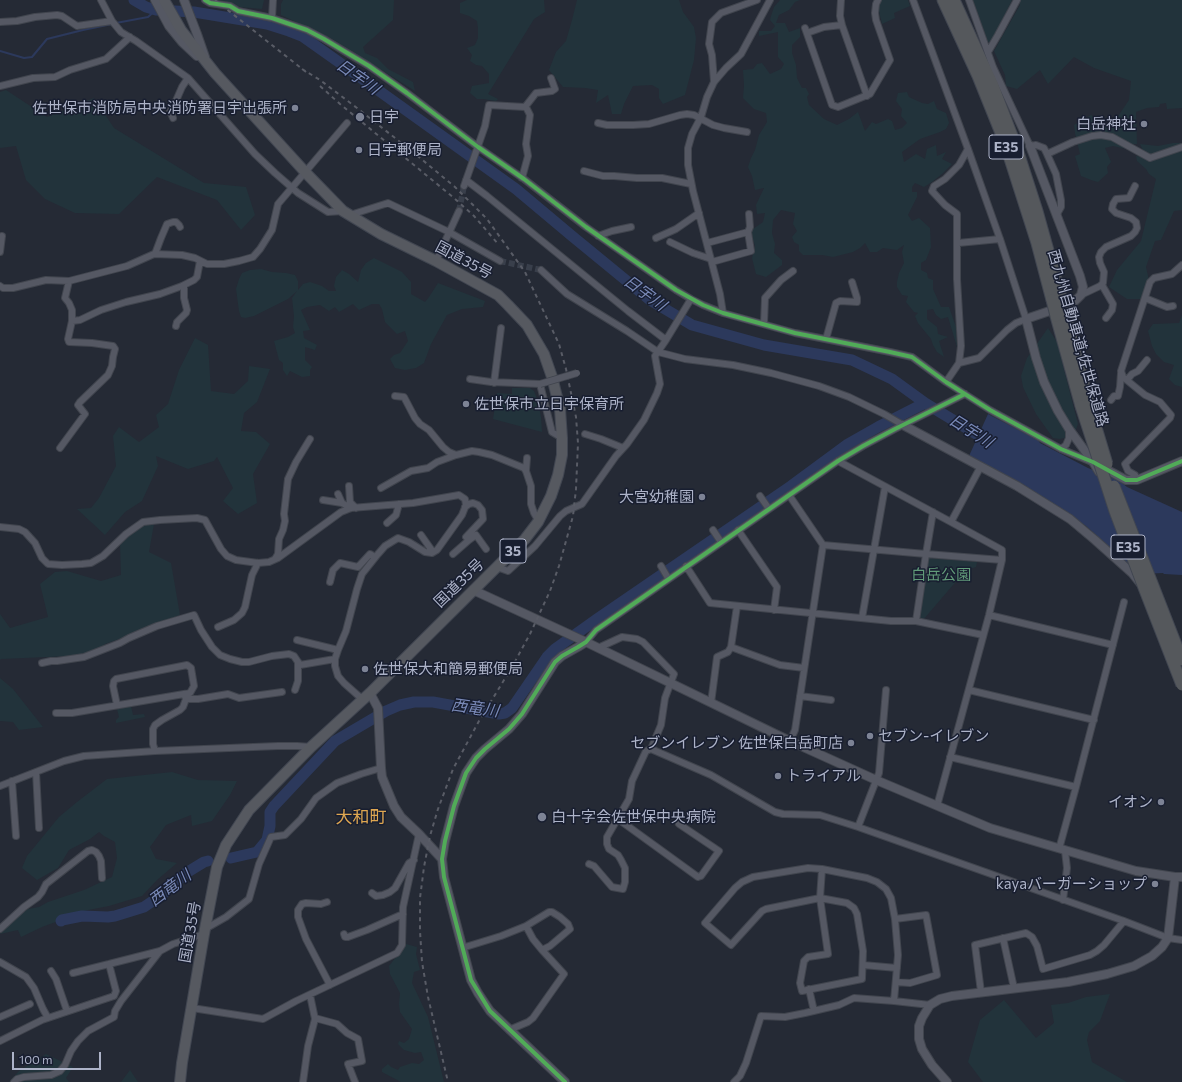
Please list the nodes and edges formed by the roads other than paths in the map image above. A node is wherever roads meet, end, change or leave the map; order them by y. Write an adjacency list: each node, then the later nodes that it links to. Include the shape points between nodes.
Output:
1 (101, 0): 18 (street)
2 (155, 0): 23 (street, via 169,26 182,42)
3 (164, 0): 22 (highway, 35, via 181,30)
4 (184, 0): 22 (street)
5 (205, 0): 16 (street, via 230,6 238,11)
6 (273, 0): 16 (street)
7 (757, 0): 26 (street, via 721,13 712,22 709,44)
8 (770, 0): 26 (street, via 741,54)
9 (841, 0): 19 (street)
10 (878, 0): 28 (street, via 876,20 890,60)
11 (913, 0): 38 (street)
12 (943, 0): 79 (highway, 西九州自動車道;佐世保道路 / E35, via 1005,143)
13 (954, 0): 79 (highway, 西九州自動車道;佐世保道路 / E35, via 993,86 1017,149 1037,211)
14 (969, 0): 21 (street)
15 (1017, 0): 21 (street)
16 (272, 18): 36 (street, via 313,33 369,66)
17 (0, 22): 18 (street, via 57,15 77,26)
18 (114, 23): 20 (street, via 121,32)
19 (842, 25): 28 (street); 28 (street, via 806,31 832,105 838,107)
20 (130, 37): 24 (street); 27 (street, via 106,59 55,77 33,78)
21 (988, 52): 35 (street)
22 (206, 62): 23 (highway, 35)
23 (215, 73): 41 (highway, 国道35号 / 35)
24 (188, 78): 30 (street, via 170,111); 45 (street, via 255,154)
25 (551, 78): 29 (street, via 555,90 536,94)
26 (714, 82): 31 (street)
27 (0, 86)
28 (867, 96)
29 (525, 106): 36 (street, via 489,104); 42 (street, via 530,115 526,144 528,156)
30 (173, 118)
31 (700, 118): 32 (street, via 687,114 644,124 617,126); 34 (street, via 713,125); 43 (street, via 688,148)
32 (598, 122)
33 (347, 123): 41 (street)
34 (747, 132)
35 (1030, 146): 39 (street, via 1044,148); 50 (street)
36 (478, 147): 42 (street); 89 (street, via 465,183 487,196)
37 (1182, 147): 39 (street, via 1150,158 1112,137 1102,135 1073,142)
38 (968, 148): 58 (street); 61 (street, via 959,165 934,186 932,191 944,205 957,214)
39 (1047, 154): 50 (street, via 1056,174 1061,200)
40 (584, 171): 43 (street, via 603,176 662,178)
41 (306, 173): 45 (street); 47 (highway, 国道35号 / 35)
42 (522, 178): 56 (street)
43 (691, 184): 48 (street)
44 (1135, 186): 73 (street, via 1129,198 1116,199 1112,210 1131,218 1136,222 1137,228 1131,236 1101,252 1099,257 1104,272)
45 (292, 188): 47 (street, via 328,212); 65 (street, via 278,204 272,230 253,257 224,264 207,264)
46 (459, 211): 53 (street)
47 (347, 213): 53 (street, via 388,203); 66 (highway, 国道35号 / 35)
48 (699, 213): 57 (street, via 676,229); 60 (street)
49 (749, 214): 54 (street)
50 (1057, 214): 76 (street, via 1080,276 1083,287)
51 (180, 227): 63 (street, via 176,222 167,224)
52 (631, 227): 56 (street)
53 (449, 232): 66 (street); 67 (street)
54 (748, 232): 60 (street); 64 (street, via 751,251)
55 (2, 236): 62 (street)
56 (598, 236): 78 (street)
57 (656, 238)
58 (1000, 239): 61 (street); 83 (street)
59 (670, 242): 64 (street)
60 (707, 243): 64 (street)
61 (958, 243): 92 (street, via 957,279 961,346)
62 (0, 252)
63 (155, 254): 65 (street, via 182,255); 71 (street, via 127,266)
64 (711, 260): 81 (street)
65 (200, 261): 75 (street, via 197,277)
66 (436, 261): 107 (highway, 国道35号 / 35, via 498,295 527,325 544,354 552,377 560,409)
67 (500, 261)
68 (1182, 265): 77 (street, via 1172,274 1154,278 1150,282)
69 (541, 270): 90 (street, via 567,294)
70 (793, 271): 85 (street, via 765,298)
71 (69, 281): 74 (street, via 46,280 13,288); 84 (street, via 65,298 72,310)
72 (852, 282): 88 (street, via 857,302 840,301 836,304)
73 (1102, 285): 76 (street); 82 (street, via 1113,304)
74 (0, 286)
75 (184, 286): 84 (street, via 126,302); 86 (street, via 187,310)
76 (1081, 295): 83 (street, via 1070,304)
77 (1145, 298): 80 (street, via 1167,307); 94 (street)
78 (691, 299): 81 (street); 89 (street)
79 (1056, 299): 103 (highway, 西九州自動車道;佐世保道路 / E35, bridge)
80 (1173, 306)
81 (723, 313): 85 (street)
82 (1106, 318)
83 (1026, 319): 92 (street, via 1006,330 979,358); 105 (street, via 1044,382)
84 (72, 321): 109 (street, via 69,342 113,346 115,349 108,376 78,405 85,414)
85 (764, 324): 88 (street)
86 (176, 326)
87 (501, 328): 97 (street)
88 (826, 339): 98 (street, via 912,358)
89 (666, 340): 90 (street)
90 (658, 352): 104 (street, via 686,359 733,365 819,386 849,397); 110 (street, via 655,356 660,384 644,420)
91 (1147, 360): 96 (street)
92 (959, 363): 98 (street)
93 (577, 372): 99 (street, bridge)
94 (1121, 372): 96 (street); 102 (street, via 1118,396)
95 (470, 379): 97 (street)
96 (1127, 380): 119 (street, via 1145,395 1160,402 1171,415 1125,464 1128,471 1136,475)
97 (494, 382): 99 (street)
98 (946, 382): 100 (street)
99 (540, 384): 107 (street, via 552,432)
100 (964, 394): 104 (street); 111 (street)
101 (394, 396): 112 (street, via 404,397 420,424 429,430 443,447)
102 (1111, 400)
103 (1085, 405): 175 (highway, 西九州自動車道;佐世保道路 / E35, bridge, via 1124,514); 181 (highway, 西九州自動車道;佐世保道路 / E35, bridge, via 1115,511)
104 (901, 424): 114 (street); 117 (street)
105 (1069, 429): 111 (street, via 1069,438); 115 (street)
106 (585, 434): 110 (street)
107 (562, 438): 133 (highway, 国道35号 / 35, via 558,475 551,496)
108 (310, 439): 149 (street, via 288,479 285,521)
109 (60, 448)
110 (623, 448): 153 (street, via 582,504 560,516 536,546 508,571)
111 (1061, 449): 115 (street)
112 (456, 455): 118 (street, via 479,452 515,464); 122 (street, via 436,462 428,468 411,471)
113 (528, 458): 118 (street)
114 (838, 461): 121 (street); 125 (street)
115 (1093, 462): 119 (street, via 1126,480); 159 (street, bridge, via 1114,501)
116 (1182, 462): 119 (street)
117 (981, 466): 134 (street); 159 (street, via 1070,519 1132,573)
118 (526, 471): 133 (street, via 531,486 531,504)
119 (1137, 480)
120 (349, 486): 131 (street)
121 (885, 487): 132 (street); 144 (street)
122 (381, 488)
123 (328, 494): 127 (street, via 325,501)
124 (338, 494): 127 (street)
125 (790, 495): 130 (street); 142 (street)
126 (761, 497): 130 (street)
127 (342, 503): 131 (street)
128 (398, 504): 129 (street, via 459,494 465,499); 131 (street); 135 (street, via 396,516)
129 (465, 507): 140 (street, via 473,503 478,505 483,514 483,519 466,537); 145 (street, via 460,520)
130 (768, 507): 138 (street)
131 (353, 508): 149 (street, via 341,512)
132 (932, 512): 134 (street); 147 (street)
133 (538, 520): 153 (highway, 国道35号 / 35, via 525,539)
134 (951, 522): 150 (street, via 1002,550)
135 (387, 523)
136 (0, 527): 151 (street, via 25,532 36,543 42,558 48,564 62,565 91,563 143,522 197,518 205,520 227,556)
137 (714, 530): 141 (street)
138 (738, 530): 141 (street); 161 (street, via 777,587)
139 (421, 535): 145 (street)
140 (469, 540): 143 (street, via 476,535); 146 (street)
141 (720, 540): 152 (street)
142 (823, 545): 144 (street); 162 (street)
143 (486, 549)
144 (874, 549): 147 (street); 164 (street)
145 (433, 552): 148 (street, via 426,552 398,538 385,546)
146 (453, 554)
147 (926, 554): 150 (street); 165 (street)
148 (375, 557): 156 (street, via 370,554 358,567 340,563 333,570); 173 (street, via 362,574)
149 (275, 559): 151 (street)
150 (1002, 560): 163 (street)
151 (258, 563): 166 (street, via 252,575 242,613 234,620)
152 (686, 566): 155 (street); 160 (street, via 710,603)
153 (497, 567): 157 (highway, 国道35号 / 35)
154 (661, 567): 155 (street)
155 (668, 577): 169 (street, via 596,630)
156 (330, 582)
157 (473, 590): 169 (street); 187 (highway, 国道35号 / 35)
158 (1124, 602): 170 (street)
159 (1155, 603): 179 (street)
160 (737, 606): 161 (street); 171 (street)
161 (774, 610): 162 (street)
162 (812, 614): 164 (street); 178 (street)
163 (989, 615): 167 (street); 170 (street)
164 (862, 618): 165 (street)
165 (916, 621): 167 (street)
166 (218, 627)
167 (983, 635): 184 (street)
168 (297, 640): 173 (street)
169 (586, 642): 172 (street); 213 (street, via 555,662 522,714 476,758 466,773 454,806)
170 (1113, 646): 193 (street)
171 (731, 647): 178 (street, via 780,665); 190 (street, via 728,652 717,657)
172 (598, 648): 180 (street); 180 (street, via 622,637 637,639 674,674)
173 (338, 650): 174 (street)
174 (335, 659): 176 (street, via 300,665); 187 (street, via 338,676 344,683)
175 (1182, 660)
176 (298, 662): 177 (street, via 289,654 249,662 220,655 212,647 194,615 157,626 84,656); 182 (street, via 298,681)
177 (42, 663)
178 (804, 668): 188 (street)
179 (1182, 676)
180 (671, 683): 190 (street); 196 (street, via 665,698 661,725)
181 (1182, 685)
182 (295, 690)
183 (886, 690): 202 (street, via 879,773)
184 (968, 690): 193 (street); 198 (street)
185 (282, 692): 186 (street, via 239,698 228,694 198,699)
186 (185, 696): 191 (street); 191 (street, via 194,686 191,668 187,665 116,679 113,686); 197 (street, via 180,710 155,725)
187 (366, 696): 195 (highway, 国道35号 / 35); 199 (street, via 378,708)
188 (800, 696): 189 (street); 194 (street, via 795,730)
189 (831, 700)
190 (712, 703): 194 (street)
191 (116, 705): 192 (street, via 72,713)
192 (56, 713)
193 (1094, 720): 204 (street)
194 (790, 741): 202 (street)
195 (311, 747): 197 (street); 228 (highway, 国道35号 / 35, via 249,810 226,845 217,867)
196 (651, 749): 206 (street, via 646,751 632,781 629,799); 208 (street, via 710,775 775,812 820,815)
197 (155, 751): 200 (street, via 84,756)
198 (950, 756): 204 (street); 205 (street)
199 (381, 768): 210 (street, via 394,806 401,818); 228 (street, via 337,783 316,798 285,835 271,837 249,899)
200 (36, 772): 201 (street); 209 (street)
201 (12, 780): 203 (street); 211 (street)
202 (876, 780): 205 (street); 208 (street)
203 (0, 786)
204 (1076, 788): 212 (street)
205 (937, 806): 212 (street, via 990,828)
206 (618, 819): 207 (street, via 698,877 701,876 719,851); 215 (street, via 607,837 607,844 609,849 618,855 625,868 623,889 612,887 594,866)
207 (680, 824)
208 (858, 827): 221 (street)
209 (39, 828)
210 (419, 834): 213 (street); 214 (street)
211 (16, 836)
212 (1062, 850): 217 (street, via 1136,871); 221 (street, via 1066,868)
213 (442, 859): 233 (street)
214 (414, 860): 219 (street, via 390,892 376,896); 223 (street)
215 (589, 864)
216 (822, 869): 220 (street); 220 (street, via 798,869 753,877 742,882 705,923 731,945 766,908); 224 (street, via 877,882 886,889 891,898)
217 (1178, 877): 231 (street)
218 (102, 878): 227 (street, via 100,856 92,850 88,851 46,884 38,896)
219 (372, 893)
220 (820, 898): 238 (street, via 847,903 854,908 863,951); 245 (street, via 828,954 808,957 804,961 800,983 802,991)
221 (1063, 900): 225 (street)
222 (327, 902): 243 (street, via 302,904 298,910 298,917 306,939)
223 (403, 914): 229 (street, via 348,937); 243 (street, via 402,945 397,953)
224 (895, 919): 239 (street); 242 (street, via 926,915 937,975 910,983)
225 (1124, 921): 230 (street, via 1098,951 1043,969 1032,937 1026,933); 231 (street)
226 (526, 926): 233 (street); 234 (street, via 532,939); 234 (street, via 549,912 568,924 570,929)
227 (0, 929)
228 (205, 931): 235 (street); 251 (highway, 国道35号 / 35)
229 (344, 934)
230 (1003, 938): 244 (street); 246 (street, via 975,944)
231 (1168, 938): 232 (street); 244 (street, via 1152,956 1134,966 1068,982)
232 (1182, 940)
233 (462, 948): 257 (street, via 471,980 478,993 490,1011)
234 (542, 950): 257 (street, via 564,974 533,1018)
235 (160, 951): 237 (street); 259 (street, via 121,1001 114,1017 88,1031 78,1041 60,1071 51,1075 24,1077)
236 (0, 962): 255 (street, via 26,977)
237 (109, 964): 241 (street); 252 (street, via 116,991 114,996)
238 (863, 965): 239 (street); 245 (street, via 862,979)
239 (897, 968): 242 (street)
240 (51, 971): 252 (street)
241 (73, 974)
242 (896, 982): 248 (street)
243 (330, 985): 247 (street)
244 (1014, 988): 246 (street)
245 (809, 989): 253 (street)
246 (981, 992): 250 (street, via 940,999)
247 (310, 995): 251 (street, via 263,1019); 256 (street)
248 (894, 1001): 250 (street); 253 (street, via 854,998 839,1005)
249 (30, 1004): 254 (street)
250 (930, 1006): 265 (street, via 919,1026 919,1039 932,1065)
251 (192, 1008): 260 (highway, 国道35号 / 35)
252 (67, 1011): 255 (street)
253 (814, 1011): 264 (street, via 785,1016 761,1016 746,1063)
254 (0, 1017)
255 (48, 1018): 258 (street)
256 (315, 1018): 261 (street); 262 (street, via 337,1024 358,1039 362,1061 348,1064)
257 (509, 1030): 263 (street)
258 (0, 1041)
259 (14, 1082)
260 (180, 1082)
261 (303, 1082)
262 (355, 1082)
263 (565, 1082)
264 (734, 1082)
265 (947, 1082)

